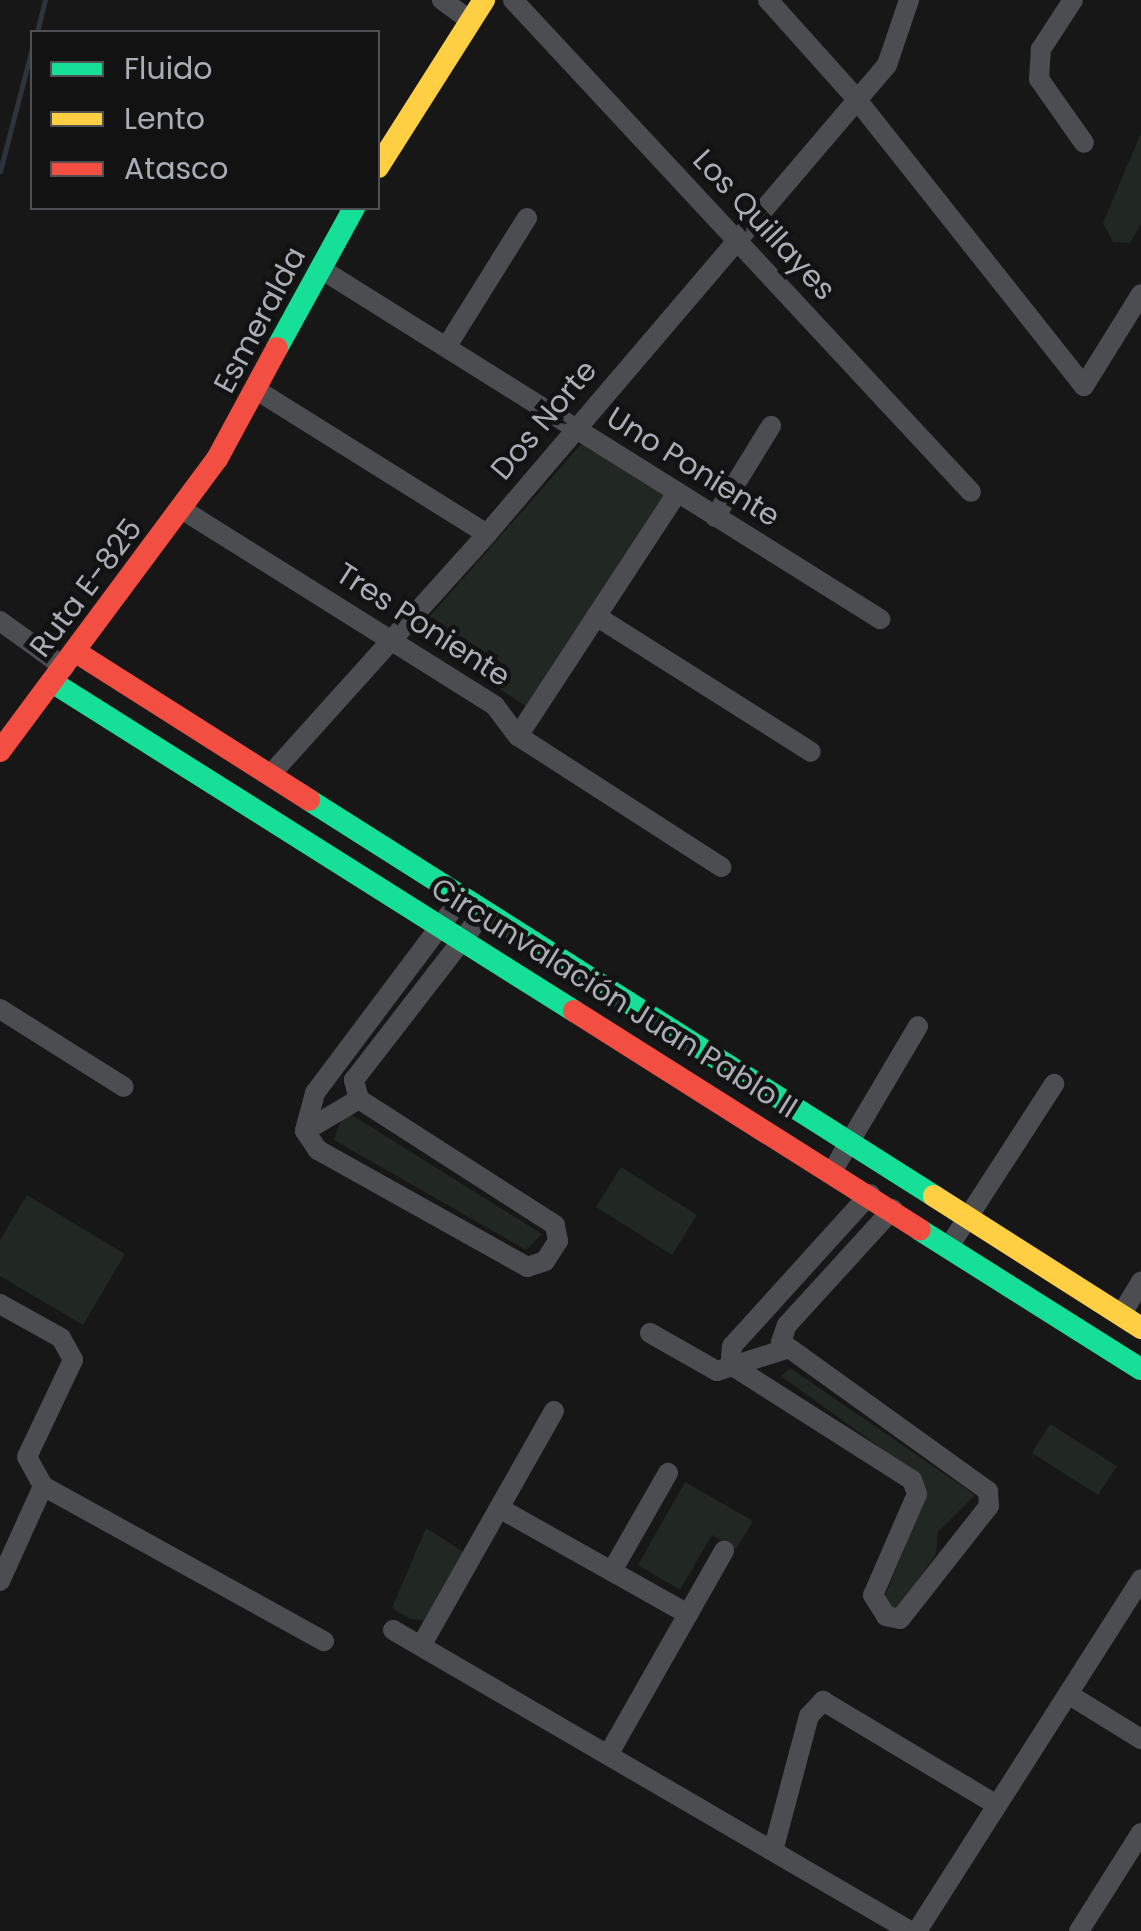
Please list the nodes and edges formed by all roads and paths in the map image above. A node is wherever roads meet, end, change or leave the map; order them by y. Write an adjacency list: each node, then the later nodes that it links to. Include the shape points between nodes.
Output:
1 (442, 0): 7 (street)
2 (484, 0): 7 (street)
3 (513, 0): 13 (street, Los Quillayes)
4 (768, 0): 8 (street)
5 (910, 0): 8 (street, Dos Norte, via 893,57)
6 (1073, 0): 9 (street, via 1041,49 1039,79)
7 (470, 20): 10 (street)
8 (854, 96): 13 (street, Dos Norte); 15 (street, via 1084,386)
9 (1084, 142)
10 (380, 164)
11 (353, 210): 14 (street, Esmeralda)
12 (527, 218): 16 (street)
13 (736, 238): 19 (street, Dos Norte); 21 (street, Los Quillayes)
14 (322, 270): 16 (street, Uno Poniente); 17 (street, Esmeralda)
15 (1141, 294)
16 (447, 346): 19 (street, Uno Poniente)
17 (258, 391): 20 (street, Esmeralda); 25 (street)
18 (772, 426): 24 (street)
19 (576, 429): 22 (street, Uno Poniente); 25 (street, Dos Norte)
20 (217, 459): 23 (street, Ruta E-825)
21 (971, 492)
22 (677, 493): 24 (street, Uno Poniente); 26 (street)
23 (183, 510): 29 (street, Tres Poniente); 30 (street, Ruta E-825)
24 (715, 517): 27 (street, Uno Poniente)
25 (487, 534): 29 (street, Dos Norte)
26 (596, 616): 31 (street); 33 (street)
27 (880, 619)
28 (0, 622): 30 (street)
29 (393, 639): 31 (street, Tres Poniente, via 495,706); 34 (street, Dos Norte)
30 (64, 667): 32 (street, Ruta E-825); 34 (street, Circunvalación Juan Pablo II); 38 (street, Circunvalación Juan Pablo II)
31 (518, 736): 35 (street, Tres Poniente)
32 (0, 751)
33 (811, 752)
34 (270, 774): 36 (street, Circunvalación Juan Pablo II)
35 (721, 868)
36 (462, 897): 37 (street, Circunvalación Juan Pablo II); 38 (street)
37 (484, 912): 39 (street); 46 (street, Circunvalación Juan Pablo II)
38 (442, 926): 39 (street, Circunvalación Juan Pablo II); 45 (street, via 315,1093)
39 (464, 940): 44 (street, via 354,1080); 47 (street, Circunvalación Juan Pablo II)
40 (0, 1009): 43 (street)
41 (918, 1026): 46 (street)
42 (1054, 1084): 50 (street)
43 (124, 1086)
44 (359, 1099): 45 (street); 45 (street, via 555,1225 558,1241 545,1261 527,1267 318,1150)
45 (306, 1130)
46 (852, 1138): 47 (street); 50 (street, Circunvalación Juan Pablo II)
47 (833, 1170): 48 (street, Circunvalación Juan Pablo II)
48 (870, 1194): 49 (street, Circunvalación Juan Pablo II); 59 (street, via 732,1346)
49 (893, 1209): 51 (street, Circunvalación Juan Pablo II); 57 (street, via 786,1325)
50 (971, 1217): 51 (street); 54 (street, Circunvalación Juan Pablo II)
51 (950, 1246): 58 (street, Circunvalación Juan Pablo II)
52 (1141, 1282): 54 (street)
53 (0, 1304): 62 (street, via 61,1338 73,1360 28,1457)
54 (1120, 1315): 55 (street, Circunvalación Juan Pablo II)
55 (1141, 1328)
56 (650, 1333): 59 (street, via 717,1371)
57 (786, 1350): 59 (street); 59 (street, via 988,1491 989,1506 900,1620 886,1616 874,1596 917,1494 912,1480)
58 (1141, 1368)
59 (738, 1369)
60 (554, 1411): 63 (street)
61 (668, 1473): 65 (street)
62 (43, 1486): 67 (street); 70 (street)
63 (499, 1508): 65 (street); 71 (street)
64 (724, 1551): 68 (street)
65 (612, 1571): 68 (street)
66 (1141, 1579): 72 (street)
67 (0, 1581)
68 (688, 1614): 74 (street)
69 (394, 1630): 71 (street)
70 (324, 1640)
71 (421, 1646): 74 (street)
72 (1068, 1694): 73 (street); 75 (street)
73 (1141, 1740)
74 (608, 1754): 77 (street)
75 (995, 1804): 77 (street, via 826,1700 809,1716); 78 (street)
76 (1141, 1833): 79 (street)
77 (774, 1851): 78 (street)
78 (914, 1931)
79 (1080, 1931)

